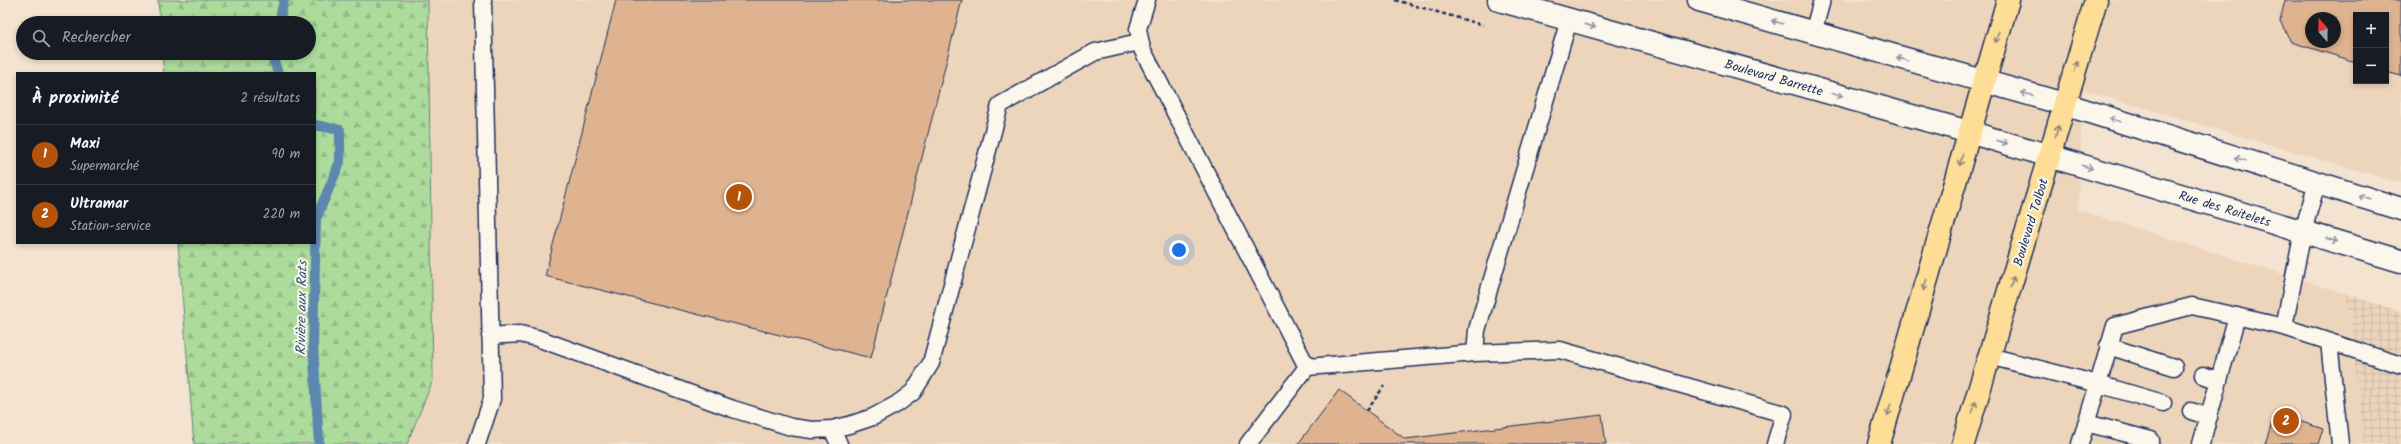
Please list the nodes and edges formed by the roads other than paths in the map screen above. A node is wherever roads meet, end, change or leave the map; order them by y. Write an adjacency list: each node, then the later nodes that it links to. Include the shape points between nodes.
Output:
1 (483, 0): 21 (lane)
2 (1147, 0): 10 (lane, via 1138,29)
3 (1499, 0): 8 (main road, Boulevard Barrette)
4 (1699, 0): 9 (main road, one-way to 4)
5 (1822, 0): 9 (lane)
6 (2008, 0): 11 (main road, one-way to 11)
7 (2096, 0): 12 (main road, Boulevard Talbot, one-way to 7)
8 (1569, 20): 13 (main road, Boulevard Barrette, one-way to 13); 24 (lane, via 1477,330)
9 (1813, 33): 11 (main road, one-way to 9)
10 (1139, 42): 27 (lane); 36 (lane, via 1095,52 1000,106 931,363 913,392 897,404 873,416)
11 (1983, 82): 12 (main road, one-way to 11); 13 (main road)
12 (2064, 104): 14 (main road, Boulevard Talbot, one-way to 12); 15 (main road, one-way to 12)
13 (1969, 132): 14 (main road, Boulevard Barrette, one-way to 14); 42 (main road, one-way to 42)
14 (2050, 156): 17 (main road, Rue des Roitelets, one-way to 17); 25 (main road, Boulevard Talbot, one-way to 14)
15 (2317, 183): 16 (main road, one-way to 15); 17 (lane)
16 (2401, 209)
17 (2303, 232): 18 (main road, Rue des Roitelets, one-way to 18); 20 (lane)
18 (2401, 261)
19 (2237, 316): 20 (lane); 23 (lane, via 2192,306 2115,326); 30 (lane)
20 (2284, 327): 22 (lane)
21 (490, 336): 36 (lane, via 520,334 537,338 741,412 791,427); 38 (lane, via 492,399)
22 (2329, 342): 26 (lane); 46 (lane)
23 (2108, 346): 28 (lane); 31 (lane)
24 (1475, 353): 27 (lane); 41 (lane, via 1560,350 1784,414)
25 (1989, 356): 31 (lane); 43 (main road, Boulevard Talbot, one-way to 25)
26 (2401, 365)
27 (1307, 367): 40 (lane)
28 (2174, 367)
29 (2203, 375): 30 (lane)
30 (2219, 381): 34 (lane)
31 (2098, 384): 32 (lane); 35 (lane)
32 (2162, 403)
33 (2191, 412): 34 (lane)
34 (2208, 417): 45 (lane)
35 (2086, 423): 37 (lane); 44 (lane)
36 (832, 429): 39 (lane)
37 (2151, 440)
38 (477, 444)
39 (839, 444)
40 (1248, 444)
41 (1775, 444)
42 (1880, 444)
43 (1963, 444)
44 (2080, 444)
45 (2201, 444)
46 (2340, 444)

